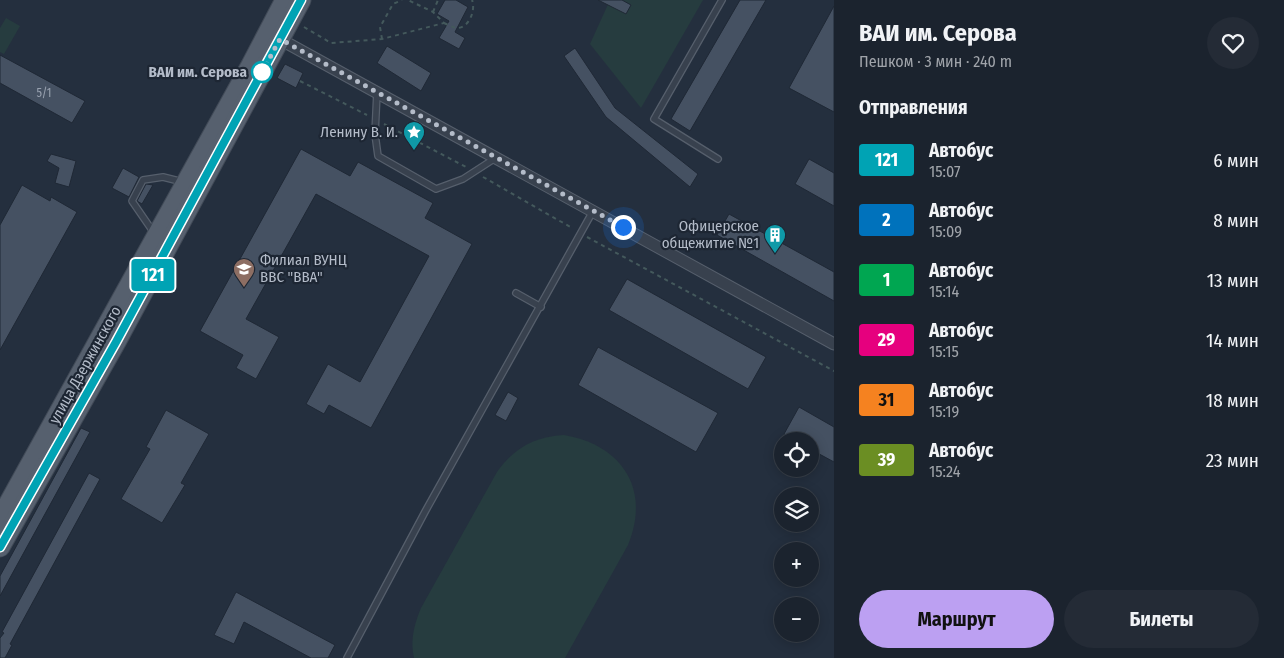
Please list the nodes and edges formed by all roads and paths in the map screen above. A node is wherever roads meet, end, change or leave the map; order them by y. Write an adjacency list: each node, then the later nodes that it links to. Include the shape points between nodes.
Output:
1 (285, 0): 11 (main road, улица Дзержинского)
2 (301, 0): 11 (main road, улица Дзержинского)
3 (402, 0): 12 (path, via 393,4 380,26)
4 (408, 0): 8 (path)
5 (438, 0): 8 (path)
6 (472, 0): 10 (path, via 471,17 463,26 457,28)
7 (722, 0): 17 (lane, via 654,119)
8 (433, 12): 10 (path)
9 (299, 23): 12 (path, via 331,43)
10 (444, 23): 12 (path)
11 (274, 36): 14 (street); 19 (main road, улица Дзержинского); 25 (main road, улица Дзержинского)
12 (382, 40)
13 (300, 81): 15 (path)
14 (377, 92): 15 (lane); 16 (street)
15 (376, 119): 18 (path); 18 (lane, via 378,156 436,189)
16 (497, 157): 18 (lane); 20 (street)
17 (718, 159)
18 (475, 172): 21 (path)
19 (185, 183): 22 (main road, улица Дзержинского); 22 (lane, via 163,177 143,180 132,201)
20 (593, 211): 21 (lane); 26 (street)
21 (581, 233): 24 (lane); 27 (path)
22 (156, 236): 25 (main road, улица Дзержинского)
23 (516, 293): 24 (lane)
24 (541, 307): 30 (lane)
25 (109, 339): 28 (main road, улица Дзержинского); 29 (main road, улица Дзержинского)
26 (834, 344)
27 (834, 371)
28 (0, 519)
29 (0, 547)
30 (347, 658)

